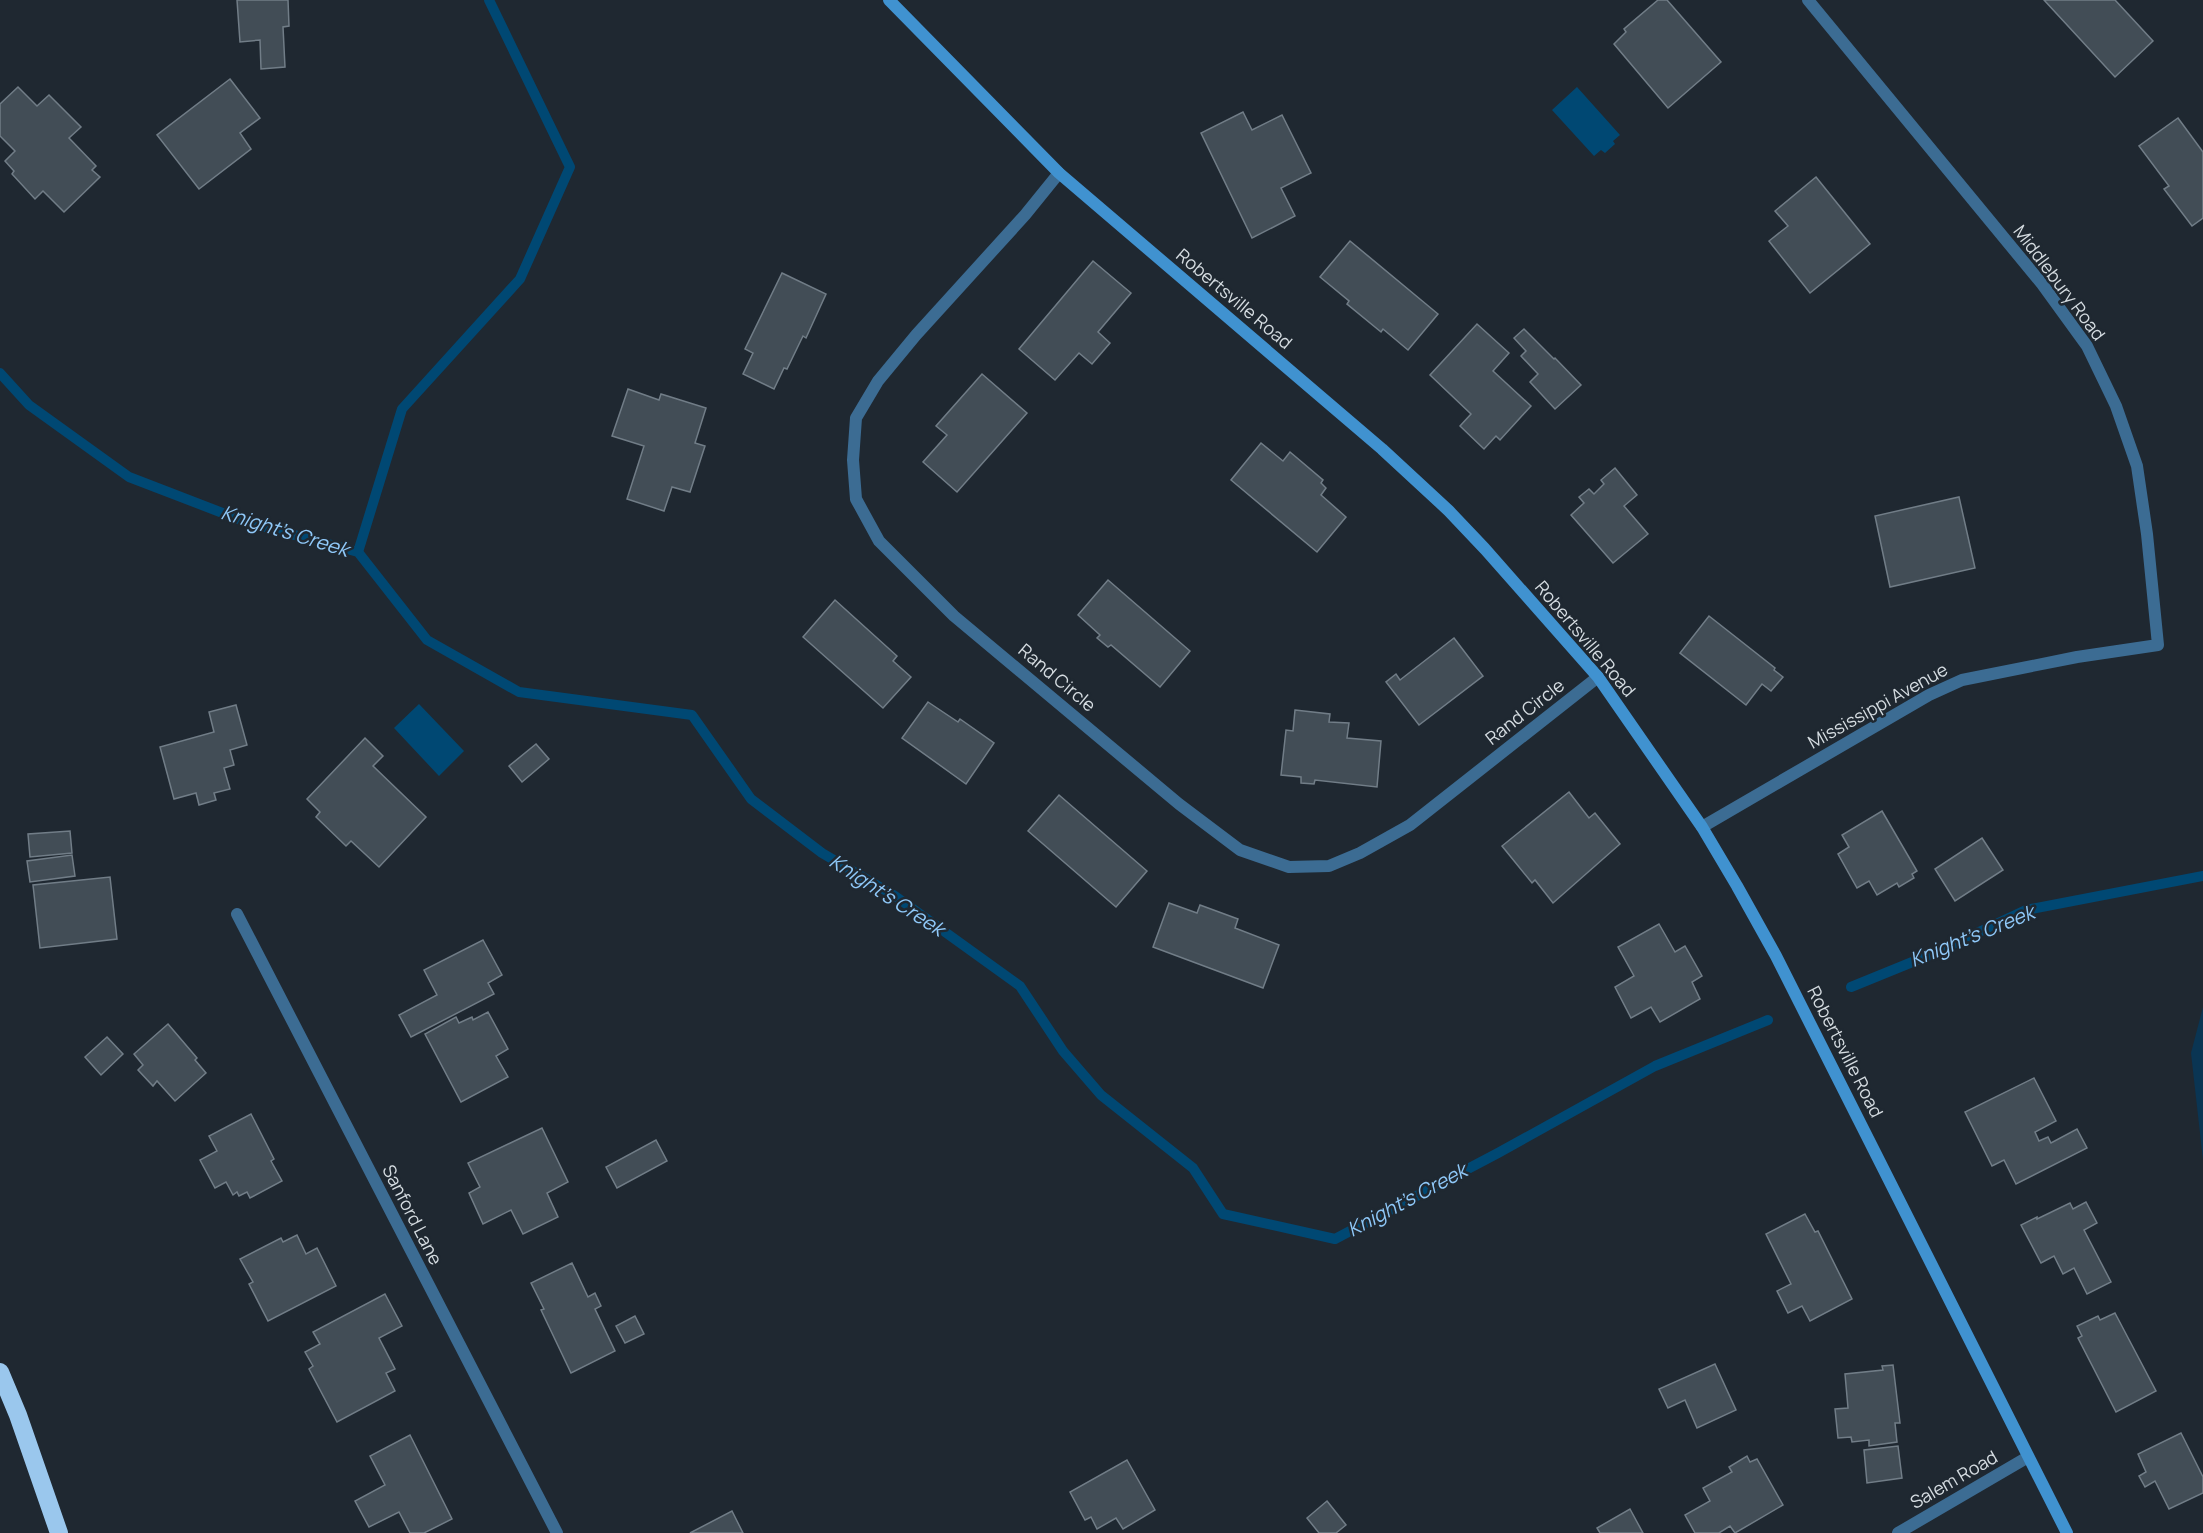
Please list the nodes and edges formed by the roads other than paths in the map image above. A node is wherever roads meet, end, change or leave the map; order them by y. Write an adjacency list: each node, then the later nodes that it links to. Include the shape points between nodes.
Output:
1 (890, 0): 3 (street, Robertsville Road)
2 (1808, 0): 4 (street, Middlebury Road, via 2042,284 2086,346 2116,406 2137,466)
3 (1059, 173): 5 (street, Robertsville Road, via 1373,441 1449,511); 5 (street, Rand Circle, via 916,335 878,381 856,418 856,499 879,541 954,616 1179,804 1240,850 1289,867 1329,866 1410,825)
4 (2158, 645): 6 (street, Mississippi Avenue, via 1962,680 1929,695)
5 (1598, 677): 6 (street, Robertsville Road)
6 (1702, 827): 9 (street, Robertsville Road, via 1776,956)
7 (237, 914): 11 (street, Sanford Lane)
8 (0, 1372): 10 (highway)
9 (2028, 1457): 12 (street, Salem Road); 13 (street, Robertsville Road)
10 (59, 1533)
11 (557, 1533)
12 (1898, 1533)
13 (2067, 1533)

